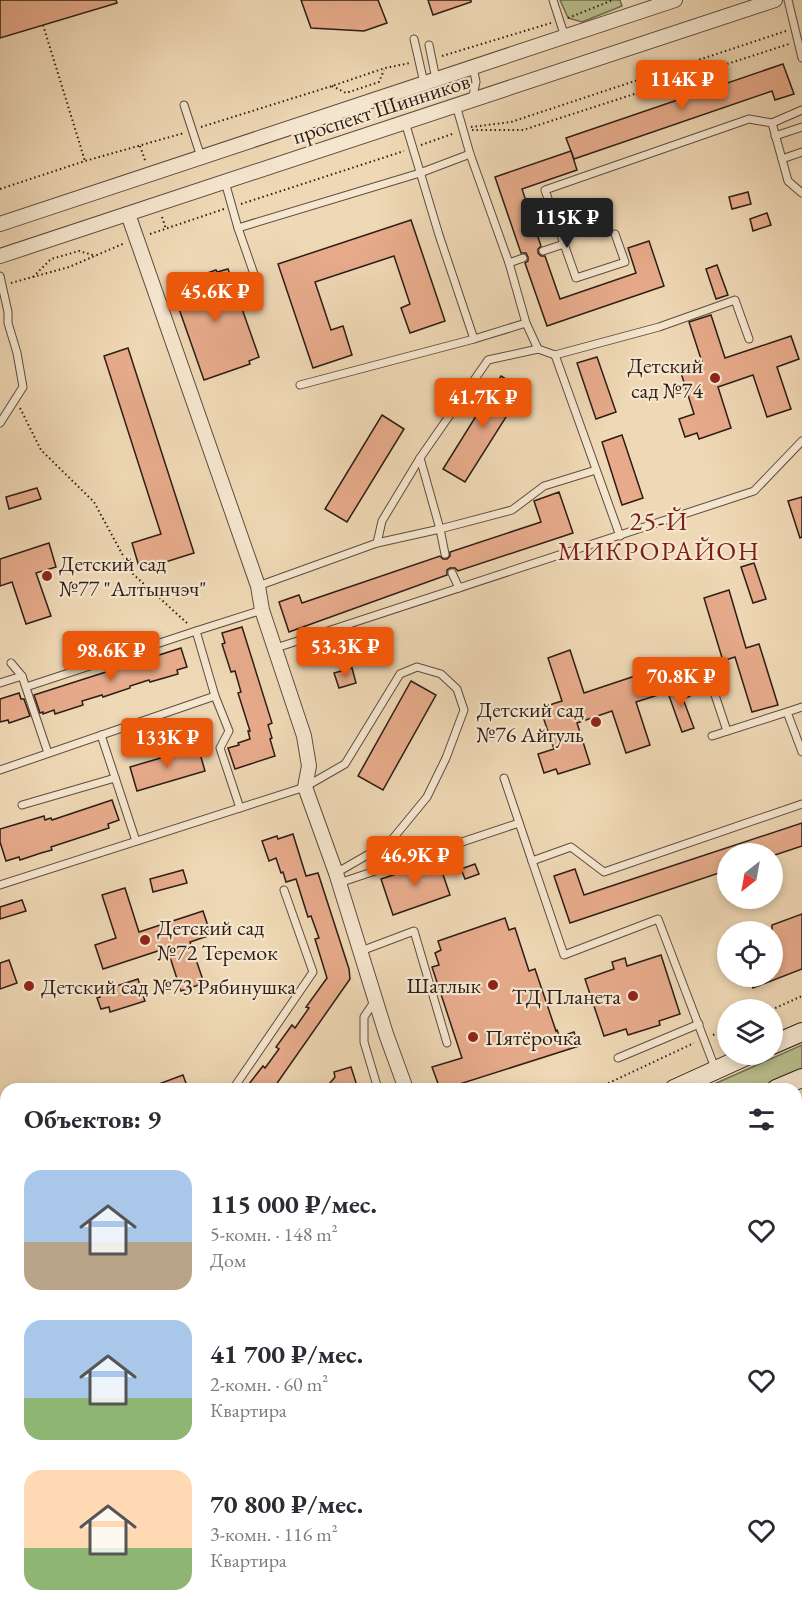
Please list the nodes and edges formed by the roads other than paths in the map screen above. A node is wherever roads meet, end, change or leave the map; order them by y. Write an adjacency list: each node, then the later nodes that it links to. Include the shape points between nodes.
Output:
1 (553, 0): 5 (lane)
2 (675, 0): 5 (street, проспект Шинников, via 641,7)
3 (775, 0): 11 (street, проспект Шинников)
4 (788, 0): 8 (lane)
5 (565, 37): 9 (street, проспект Шинников)
6 (414, 39): 10 (lane, via 419,62)
7 (429, 45): 10 (lane, via 433,59)
8 (802, 58)
9 (473, 67): 10 (street, проспект Шинников); 11 (lane, via 476,82)
10 (430, 81): 21 (street, проспект Шинников)
11 (472, 100): 13 (street, проспект Шинников)
12 (184, 105): 21 (lane)
13 (456, 105): 15 (street, проспект Шинников); 20 (lane)
14 (802, 110): 16 (lane)
15 (405, 122): 23 (lane); 24 (street, проспект Шинников)
16 (771, 123): 18 (lane); 30 (lane, via 749,119 545,190)
17 (802, 127): 18 (lane)
18 (775, 136): 22 (lane)
19 (802, 152): 22 (lane)
20 (470, 154): 23 (lane); 34 (lane)
21 (201, 157): 27 (street, проспект Шинников)
22 (782, 159): 25 (lane, via 788,181)
23 (420, 173): 28 (lane); 40 (lane)
24 (225, 182): 26 (street, проспект Шинников); 28 (lane)
25 (802, 193)
26 (128, 214): 32 (street, проспект Шинников); 54 (street)
27 (0, 224)
28 (238, 228): 35 (lane)
29 (615, 234): 30 (lane, via 625,262 576,278)
30 (564, 244): 31 (lane)
31 (543, 252)
32 (0, 256)
33 (523, 258): 34 (lane)
34 (509, 263): 39 (lane)
35 (254, 274)
36 (0, 276): 37 (lane)
37 (8, 312): 38 (lane); 45 (lane, via 23,387)
38 (0, 315)
39 (526, 323): 40 (lane); 42 (lane)
40 (474, 339): 44 (lane)
41 (748, 339): 43 (lane, via 735,300 659,327)
42 (538, 349): 43 (lane); 47 (lane, via 488,360)
43 (555, 356): 48 (lane)
44 (300, 385)
45 (0, 423)
46 (802, 441): 50 (lane, via 754,491)
47 (420, 458): 49 (lane); 51 (lane, via 382,521)
48 (596, 470): 49 (lane, via 544,486 512,510); 50 (lane)
49 (440, 529): 51 (lane); 52 (lane)
50 (620, 536): 55 (lane)
51 (377, 543): 54 (lane)
52 (446, 554)
53 (452, 573): 55 (lane)
54 (258, 586): 56 (street)
55 (459, 588): 58 (lane)
56 (262, 610): 57 (lane); 58 (street)
57 (196, 630): 62 (lane); 63 (lane)
58 (276, 648): 75 (street, via 304,736 309,766)
59 (11, 663): 60 (lane)
60 (22, 676): 61 (lane); 62 (lane)
61 (0, 683)
62 (26, 687): 71 (lane)
63 (215, 696): 68 (lane); 78 (lane, via 229,730 220,748)
64 (715, 696): 67 (lane)
65 (802, 707): 66 (lane)
66 (787, 712): 67 (lane); 70 (lane)
67 (727, 731): 69 (lane)
68 (101, 735): 71 (lane); 73 (lane)
69 (712, 736)
70 (802, 752)
71 (48, 753): 72 (lane)
72 (0, 770)
73 (115, 778): 77 (lane); 80 (lane)
74 (504, 778): 79 (lane)
75 (305, 787): 78 (lane); 82 (street); 82 (lane, via 345,764 400,674 417,667 441,674 457,688 464,710 427,797 390,842)
76 (802, 804): 81 (lane, via 604,872 571,847)
77 (22, 805)
78 (240, 808): 80 (lane)
79 (519, 823): 81 (lane); 82 (lane)
80 (136, 841): 83 (lane)
81 (532, 861): 87 (lane, via 564,955 658,919)
82 (337, 878): 85 (street)
83 (0, 885)
84 (284, 890): 94 (lane, via 313,972)
85 (361, 951): 86 (street); 90 (lane, via 414,931)
86 (376, 1000): 95 (lane, via 364,1017 364,1042); 96 (street)
87 (699, 1024): 91 (lane); 93 (lane)
88 (802, 1032): 89 (main road)
89 (783, 1040)
90 (447, 1043)
91 (618, 1058)
92 (729, 1065): 93 (main road)
93 (716, 1071): 97 (main road)
94 (237, 1083)
95 (376, 1083)
96 (404, 1083)
97 (688, 1083)

